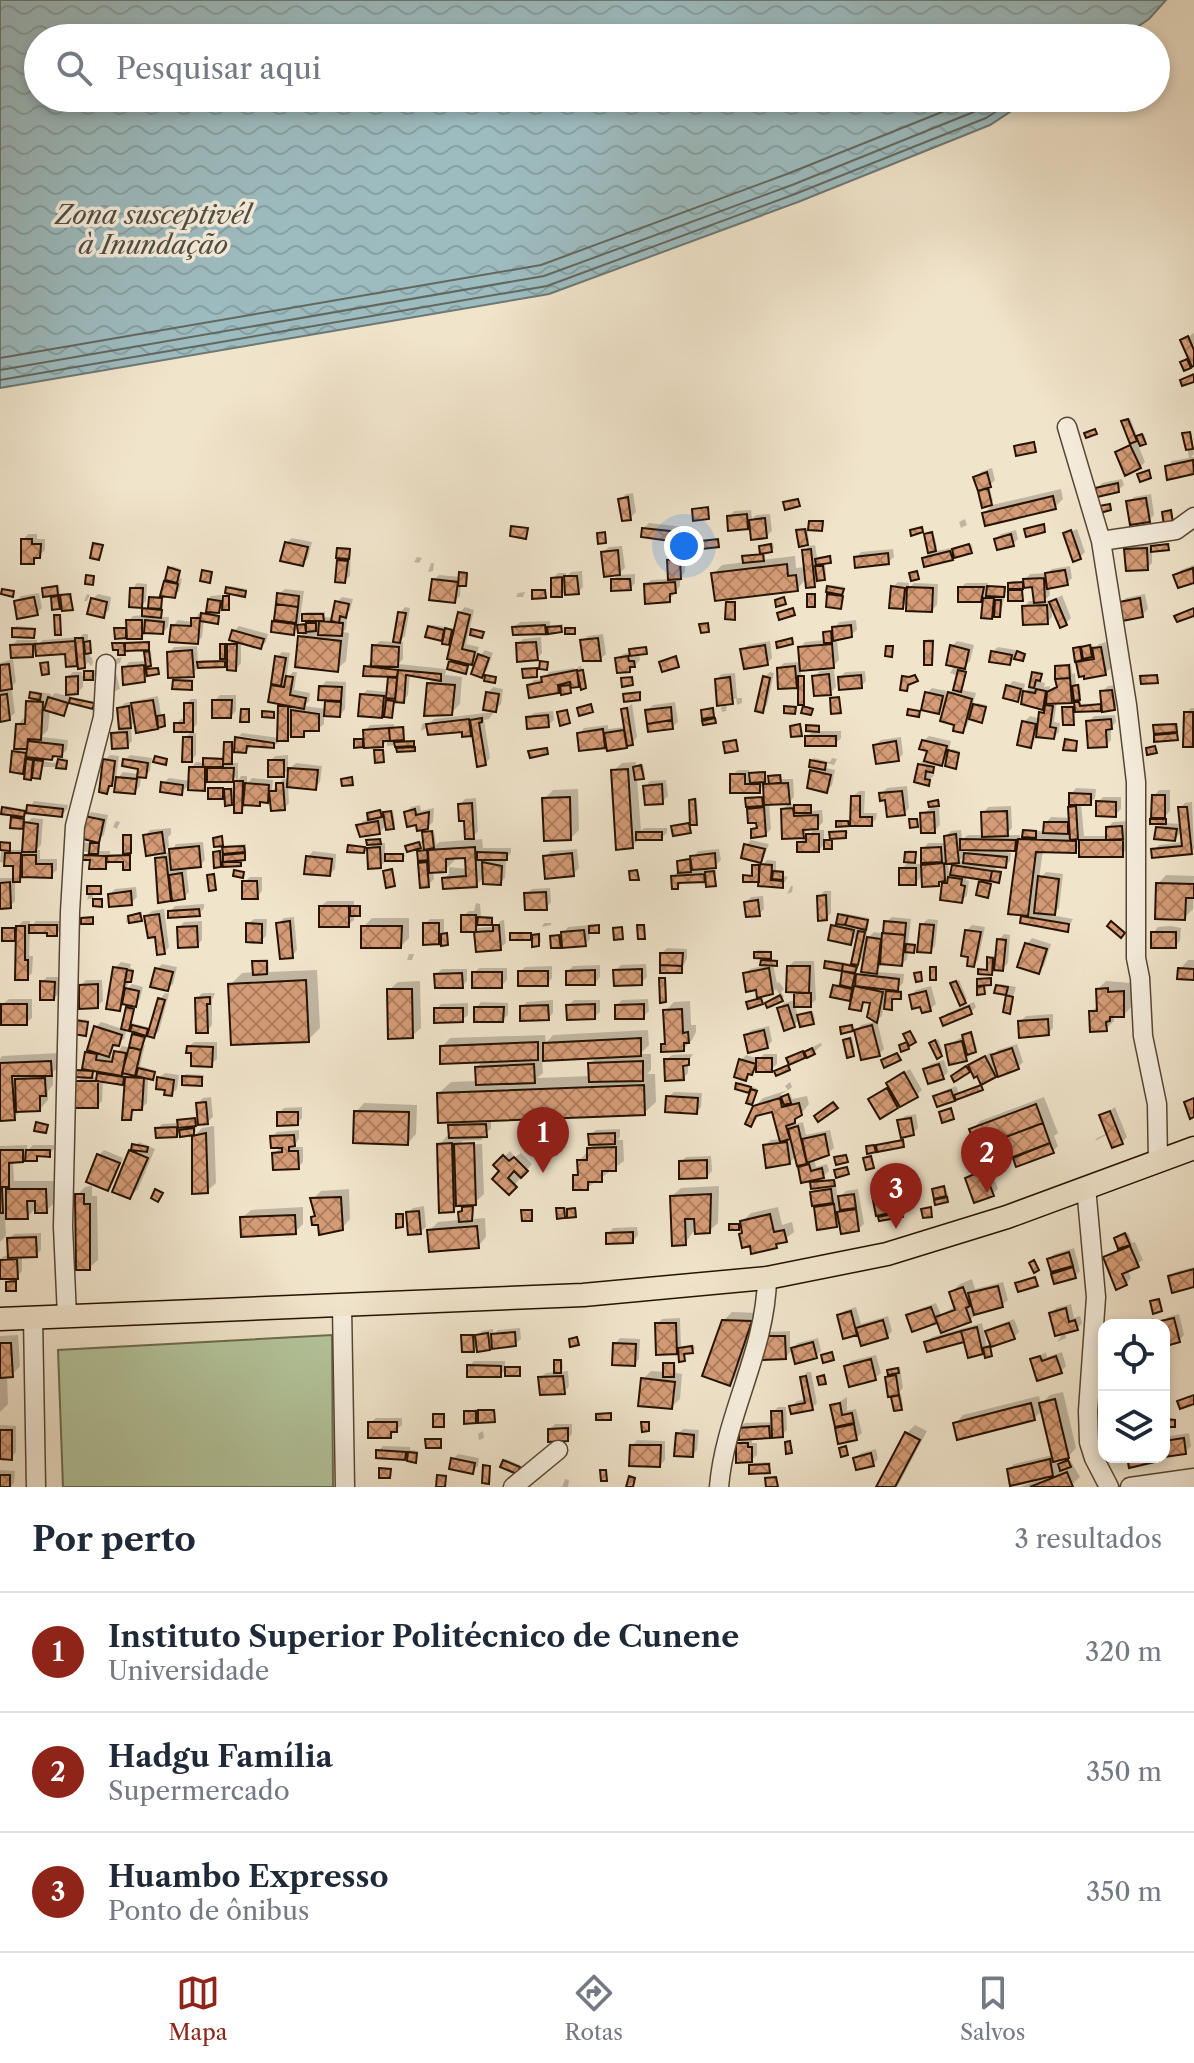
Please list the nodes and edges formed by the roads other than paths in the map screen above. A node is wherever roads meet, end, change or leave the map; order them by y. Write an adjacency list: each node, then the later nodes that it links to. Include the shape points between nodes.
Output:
1 (1067, 427): 3 (street)
2 (1194, 517): 3 (street, via 1176,530)
3 (1101, 541): 6 (street, via 1136,782 1136,958 1143,1036 1157,1104)
4 (106, 664): 10 (street, via 103,717 78,813 73,869 63,1227)
5 (1194, 1148): 6 (main road)
6 (1158, 1160): 7 (main road)
7 (1086, 1187): 8 (main road, via 887,1254); 19 (street, via 1096,1297 1089,1442)
8 (767, 1278): 9 (main road, via 583,1295); 18 (street, via 764,1322 724,1445)
9 (342, 1306): 10 (main road); 16 (street)
10 (67, 1316): 11 (main road)
11 (33, 1317): 12 (main road); 15 (street)
12 (0, 1319)
13 (558, 1450): 17 (street)
14 (1194, 1478): 20 (street)
15 (36, 1487)
16 (345, 1487)
17 (513, 1487)
18 (719, 1487)
19 (1109, 1487)
20 (1130, 1487)

